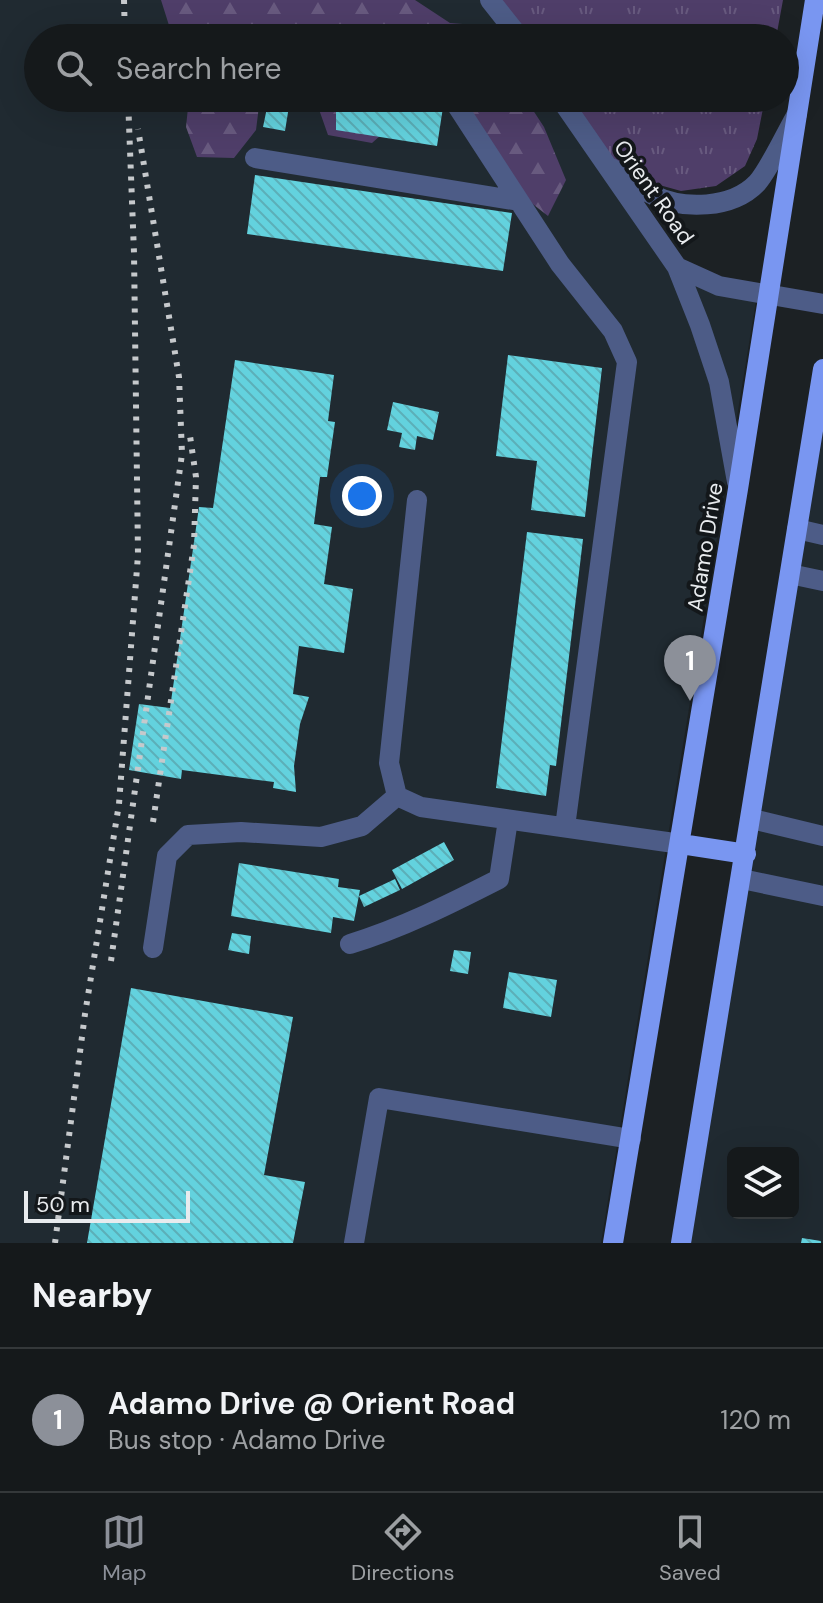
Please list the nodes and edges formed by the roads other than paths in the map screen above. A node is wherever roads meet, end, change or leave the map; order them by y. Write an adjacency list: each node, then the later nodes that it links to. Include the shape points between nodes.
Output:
1 (490, 0): 3 (street)
2 (815, 0): 4 (main road, Adamo Drive)
3 (509, 24)
4 (799, 101)
5 (461, 112): 10 (street)
6 (569, 112): 9 (street, Orient Road)
7 (797, 114): 9 (street, via 757,183 735,198 713,204 655,196); 12 (main road, Adamo Drive)
8 (255, 158): 10 (street)
9 (603, 162): 11 (street, Orient Road)
10 (519, 201): 25 (street, via 613,331 627,362)
11 (677, 267): 12 (street, Orient Road, via 719,286); 16 (street, via 719,382)
12 (769, 296): 13 (street, Orient Road); 16 (main road, Adamo Drive)
13 (823, 304)
14 (823, 369): 15 (main road)
15 (817, 443): 18 (main road)
16 (738, 489): 27 (main road, Adamo Drive)
17 (417, 500): 22 (street, via 389,763)
18 (797, 529): 19 (street); 20 (main road)
19 (823, 535)
20 (790, 574): 21 (street); 23 (main road)
21 (823, 581)
22 (397, 796): 24 (street, via 421,807); 32 (street, via 362,826 321,837 188,835 167,856)
23 (752, 819): 26 (street); 28 (main road)
24 (508, 820): 25 (street); 31 (street, via 499,879 426,916)
25 (565, 827): 27 (street)
26 (823, 836)
27 (681, 844): 28 (main road); 33 (main road, Adamo Drive)
28 (746, 854): 29 (main road)
29 (742, 879): 30 (street); 36 (main road)
30 (823, 896)
31 (350, 944)
32 (153, 948)
33 (631, 1139): 34 (street, via 379,1098); 35 (main road, Adamo Drive)
34 (354, 1243)
35 (613, 1243)
36 (681, 1243)

